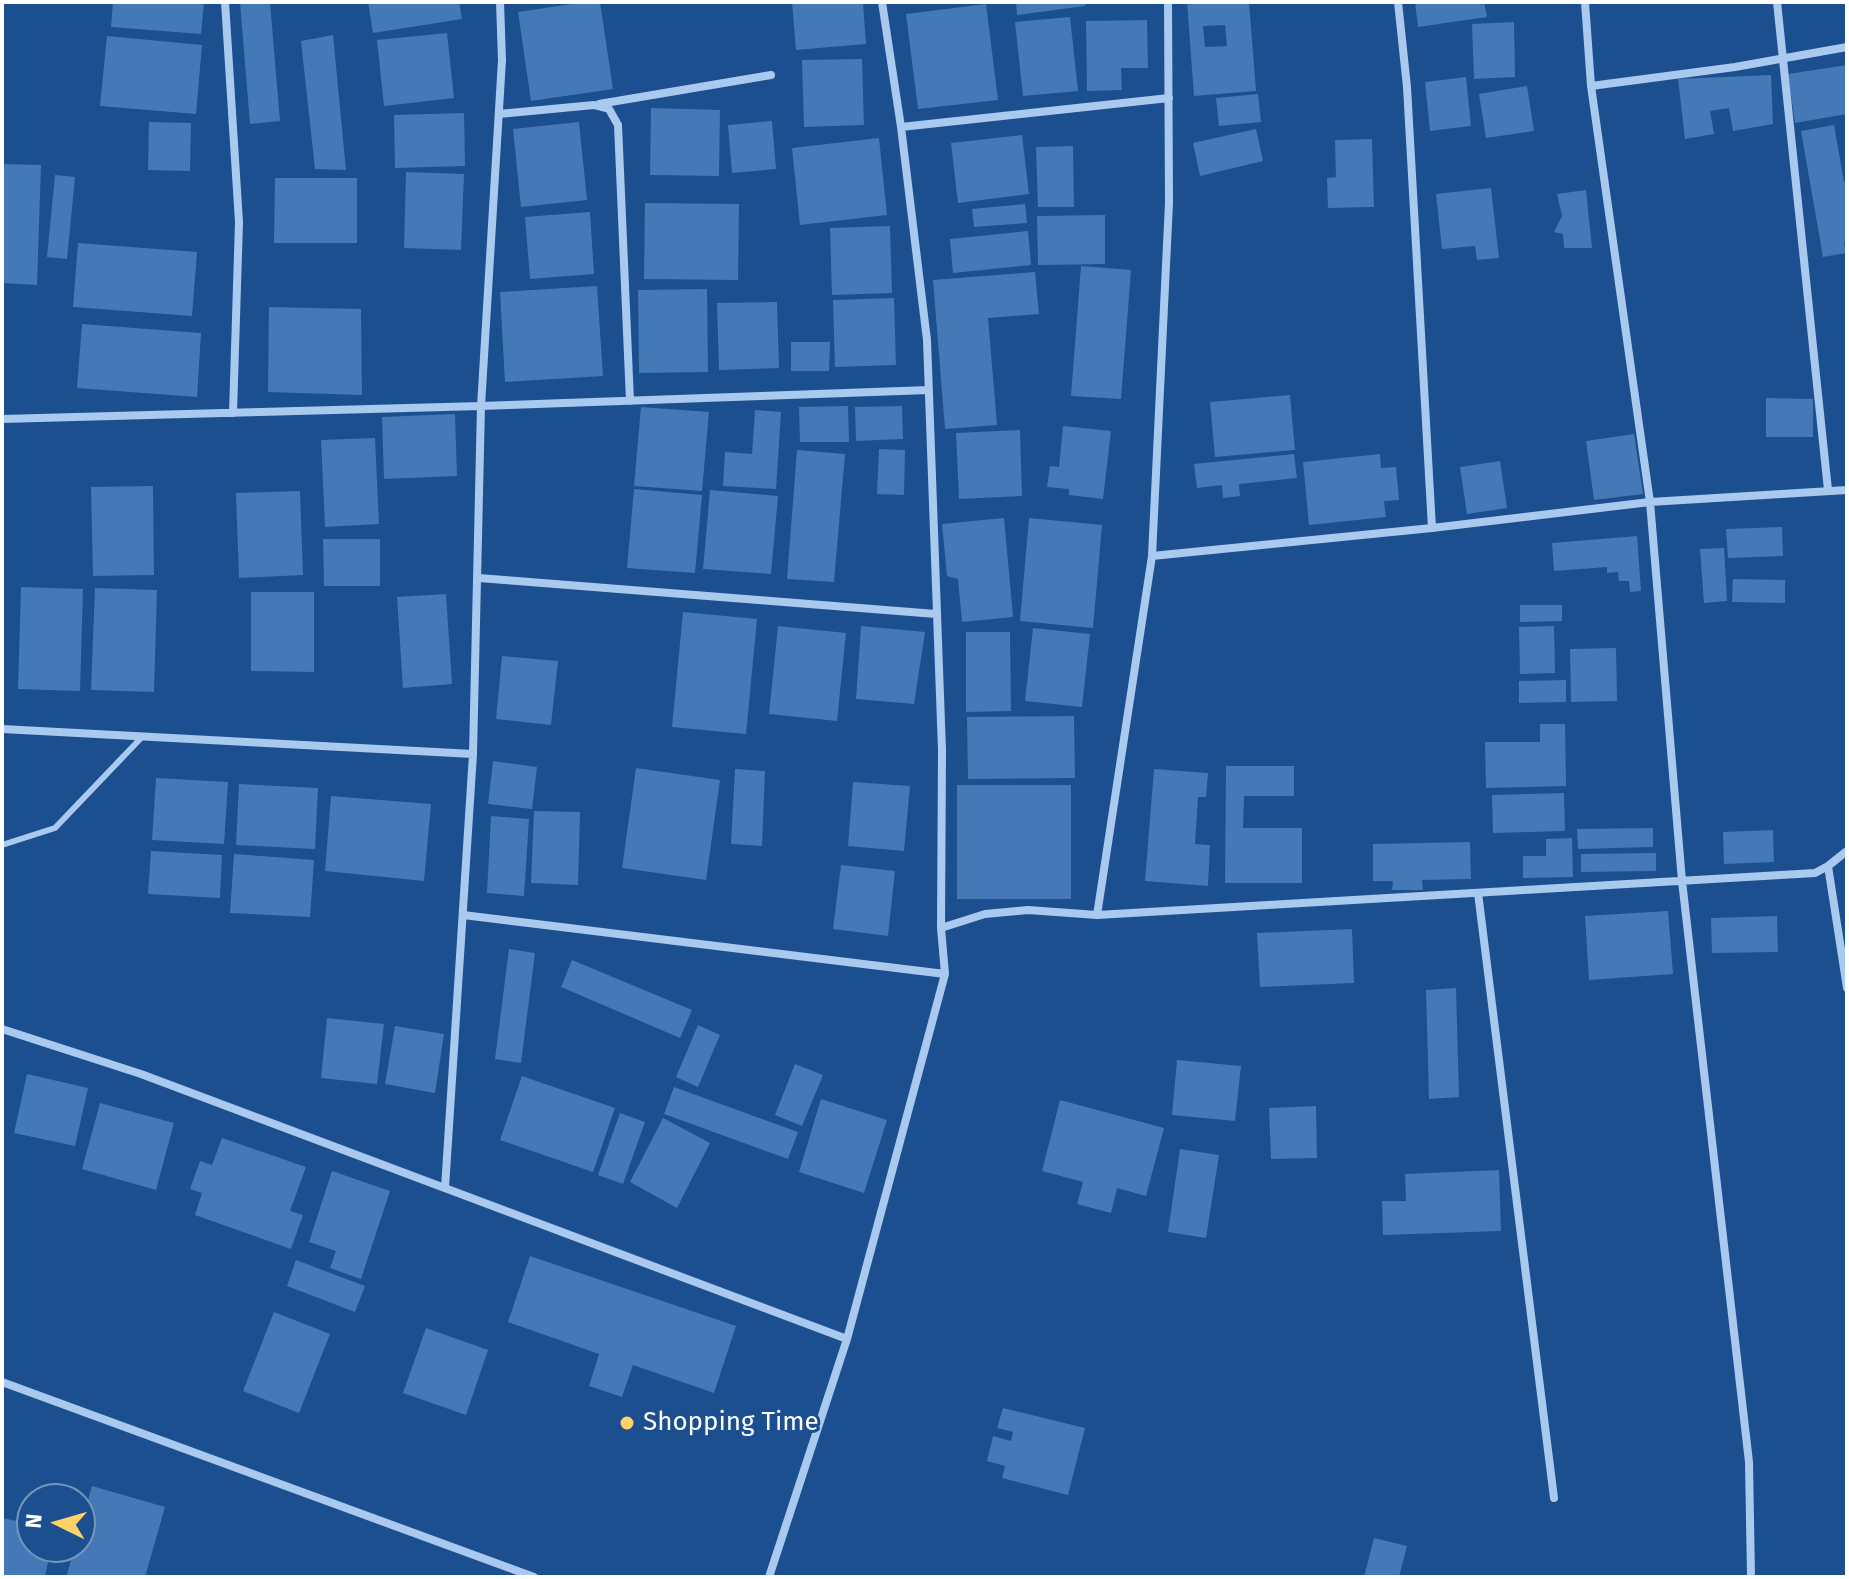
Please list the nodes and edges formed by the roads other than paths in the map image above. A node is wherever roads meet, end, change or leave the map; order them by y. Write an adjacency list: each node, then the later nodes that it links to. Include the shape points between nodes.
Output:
1 (225, 2): 19 (street, via 239,222)
2 (500, 2): 14 (street)
3 (882, 2): 15 (street)
4 (1168, 2): 12 (street)
5 (1398, 2): 24 (street)
6 (1585, 2): 11 (street)
7 (1777, 2): 9 (street)
8 (1847, 47): 9 (street)
9 (1784, 58): 11 (street); 21 (street)
10 (771, 75): 13 (street)
11 (1591, 86): 23 (street)
12 (1169, 98): 15 (street); 25 (street)
13 (594, 105): 14 (street); 17 (street, via 609,109 618,125)
14 (499, 114): 18 (street)
15 (901, 127): 16 (street)
16 (929, 390): 17 (street); 27 (street)
17 (630, 401): 18 (street)
18 (481, 406): 19 (street); 26 (street)
19 (233, 413): 20 (street)
20 (2, 419)
21 (1828, 490): 22 (street); 23 (street)
22 (1847, 490)
23 (1650, 502): 24 (street); 34 (street)
24 (1432, 528): 25 (street)
25 (1152, 556): 37 (street)
26 (479, 578): 27 (street); 30 (street)
27 (936, 614): 38 (street)
28 (2, 729): 29 (street)
29 (142, 737): 30 (street); 31 (lane, via 55,828)
30 (473, 754): 36 (street)
31 (2, 845)
32 (1847, 851): 33 (street)
33 (1828, 866): 34 (street, via 1815,873); 40 (street)
34 (1682, 881): 35 (street); 48 (street, via 1749,1462)
35 (1478, 893): 37 (street); 45 (street)
36 (463, 915): 39 (street); 42 (street)
37 (1097, 915): 38 (street, via 1028,910 985,914)
38 (941, 928): 39 (street)
39 (945, 974): 43 (street)
40 (1847, 988)
41 (2, 1029): 42 (street, via 141,1074)
42 (445, 1188): 43 (street)
43 (847, 1339): 47 (street)
44 (2, 1382): 46 (street)
45 (1554, 1498)
46 (534, 1577)
47 (769, 1577)
48 (1751, 1577)

